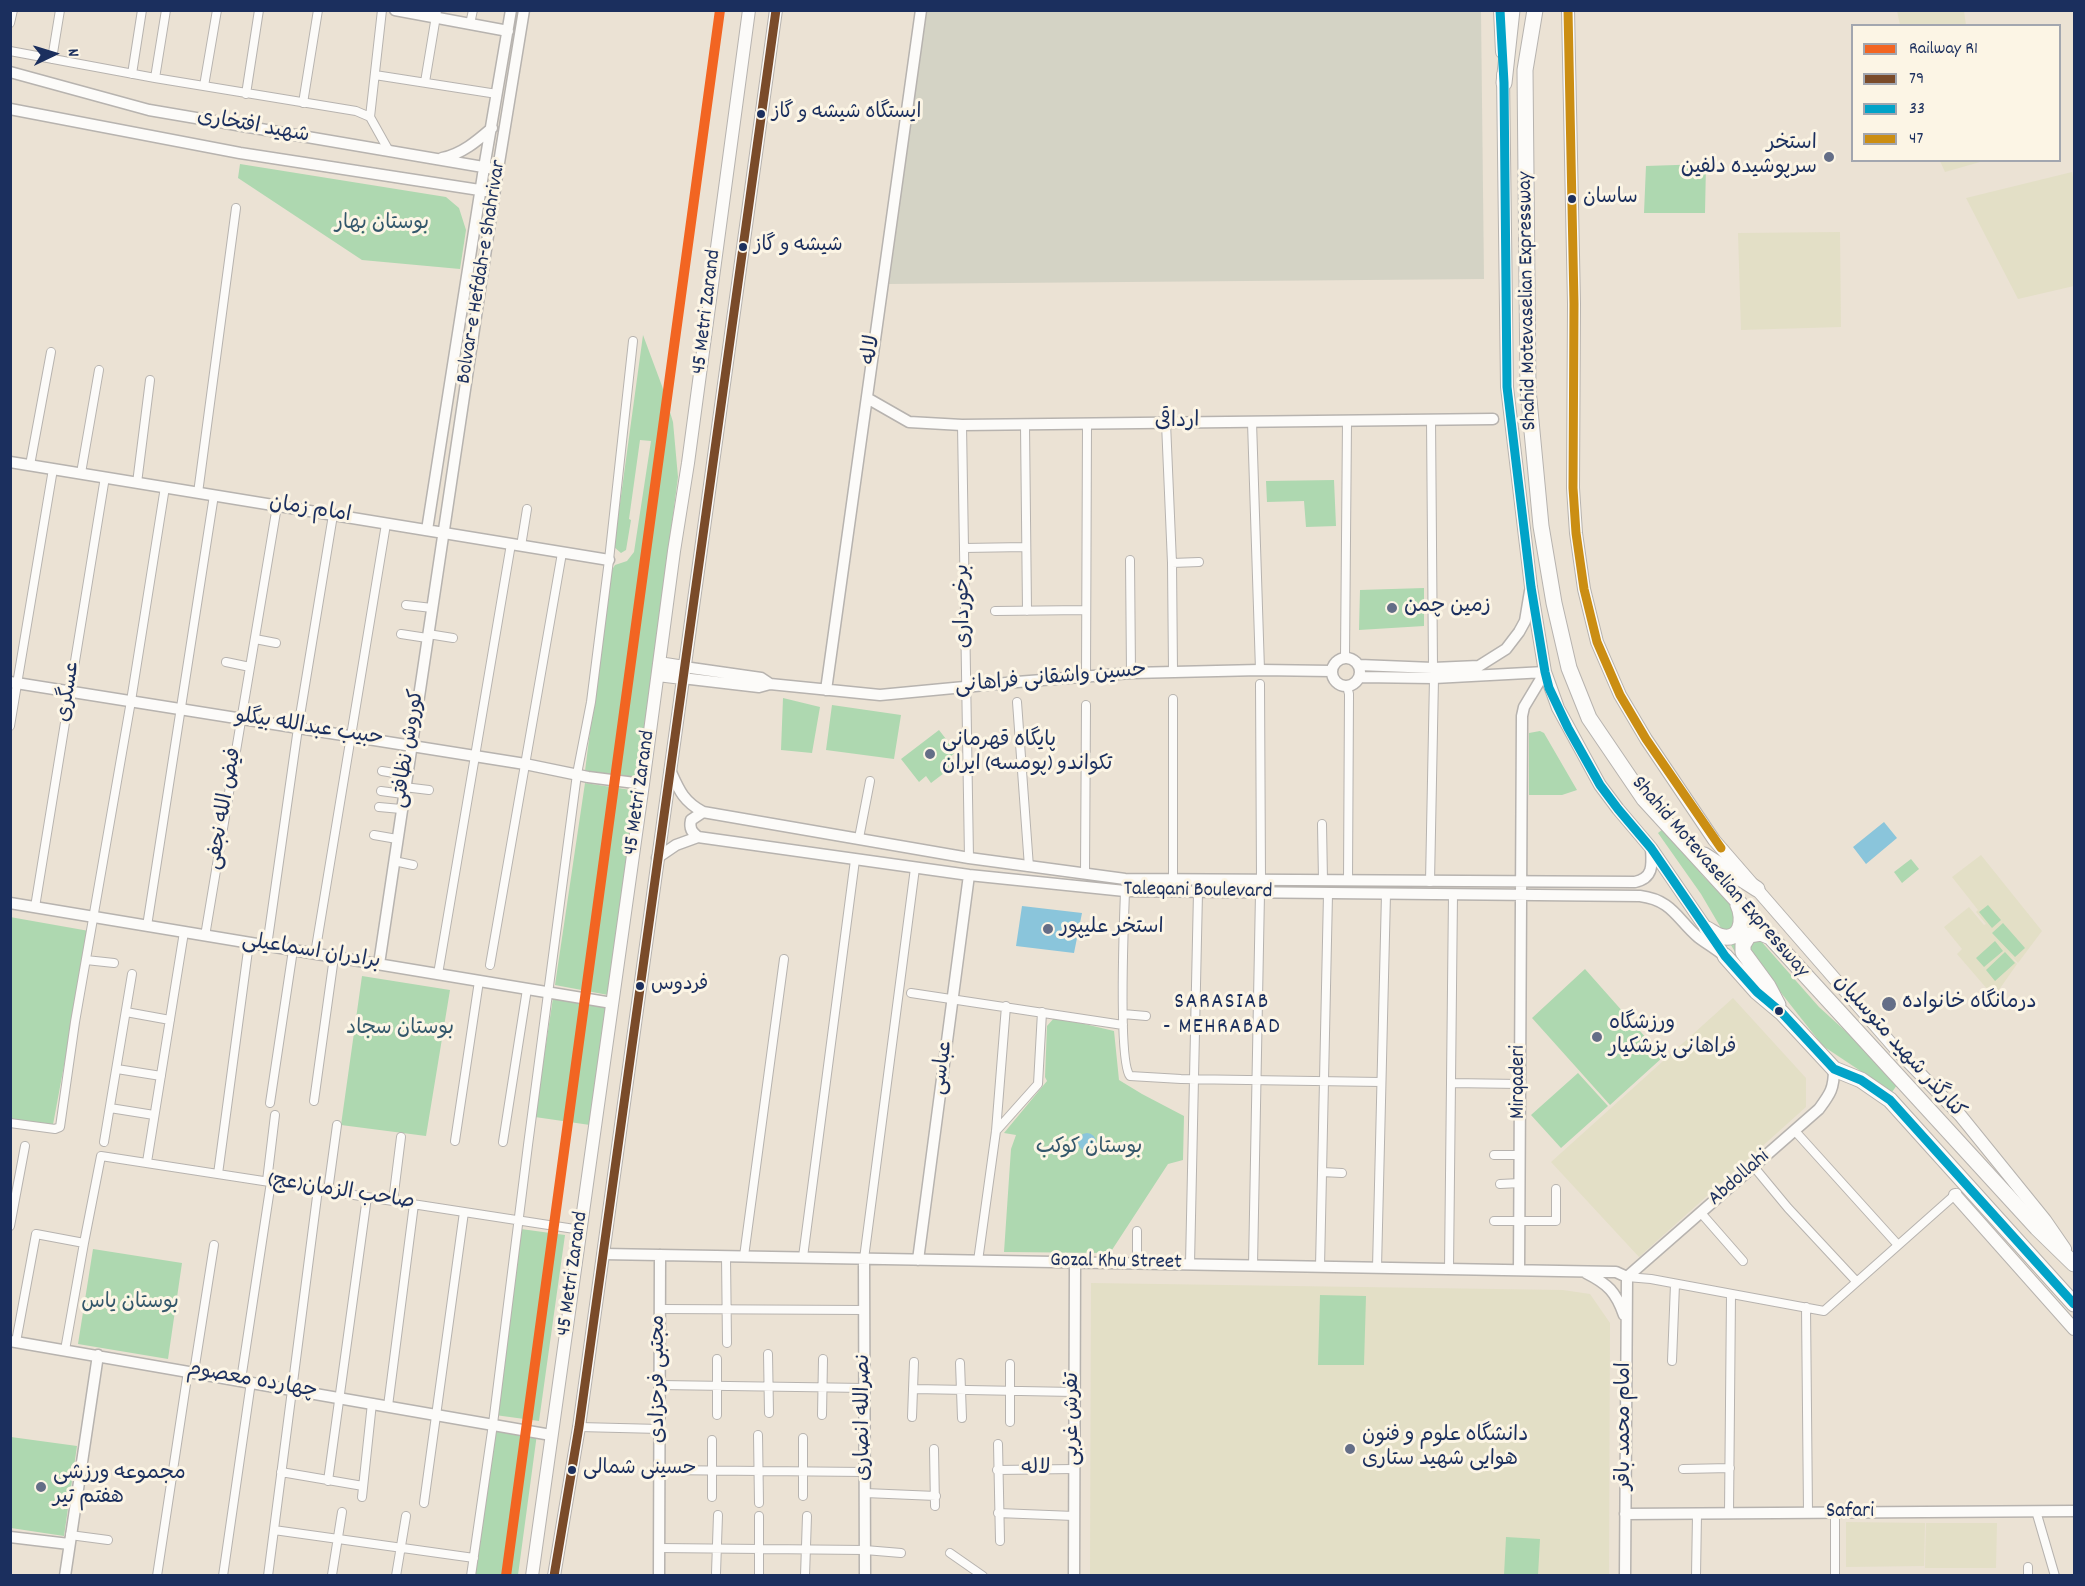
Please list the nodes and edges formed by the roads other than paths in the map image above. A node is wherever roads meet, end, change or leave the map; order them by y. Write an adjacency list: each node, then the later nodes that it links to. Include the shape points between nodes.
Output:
1 (13, 10): 21 (street)
2 (60, 10): 25 (street)
3 (142, 10): 27 (street)
4 (166, 10): 29 (street)
5 (217, 10): 32 (street)
6 (259, 10): 33 (street)
7 (318, 10): 35 (street)
8 (382, 10): 28 (street)
9 (395, 10): 20 (street)
10 (473, 10): 22 (street)
11 (511, 10): 23 (street, Bolvar-e Hefdah-e Shahrivar)
12 (524, 10): 42 (street, Bolvar-e Hefdah-e Shahrivar)
13 (749, 10): 83 (main road, 45 Metri Zarand)
14 (776, 10): 84 (main road, 45 Metri Zarand)
15 (921, 10): 50 (street, لاله)
16 (1500, 10): 31 (main road)
17 (1512, 10): 31 (highway)
18 (1535, 10): 143 (highway, Shahid Motevaselian Expressway, via 1526,70 1527,389 1541,526 1554,603 1569,668 1589,718 1644,799)
19 (1568, 10): 161 (main road, کنارگذر شهید متوسلیان, via 1573,488 1584,590 1597,642 1646,739 1714,840)
20 (436, 14): 22 (street); 30 (street)
21 (10, 23)
22 (470, 24): 23 (street)
23 (508, 31): 34 (street, Bolvar-e Hefdah-e Shahrivar)
24 (10, 51): 25 (street)
25 (51, 59): 27 (street)
26 (10, 72): 39 (street, شهید افتخاری, via 149,110)
27 (132, 74): 29 (street)
28 (375, 75): 30 (street); 37 (street)
29 (155, 78): 32 (street)
30 (425, 82): 34 (street)
31 (1504, 83): 82 (main road, via 1507,387)
32 (204, 86): 33 (street)
33 (246, 94): 35 (street)
34 (496, 94): 38 (street, Bolvar-e Hefdah-e Shahrivar)
35 (303, 103): 37 (street, via 356,111)
36 (10, 110): 43 (street, شهید افتخاری, via 240,153)
37 (370, 117): 39 (street)
38 (492, 127): 40 (street, via 475,143); 41 (street, Bolvar-e Hefdah-e Shahrivar)
39 (389, 151): 40 (street, شهید افتخاری)
40 (436, 159): 41 (street, شهید افتخاری)
41 (484, 168): 42 (street, شهید افتخاری); 43 (street, Bolvar-e Hefdah-e Shahrivar)
42 (498, 169): 44 (street, Bolvar-e Hefdah-e Shahrivar)
43 (480, 190): 44 (street, شهید افتخاری); 72 (street, Bolvar-e Hefdah-e Shahrivar)
44 (494, 193): 73 (street, Bolvar-e Hefdah-e Shahrivar)
45 (236, 208): 66 (street)
46 (633, 341): 78 (street)
47 (51, 352): 60 (street)
48 (99, 370): 62 (street)
49 (150, 380): 64 (street)
50 (867, 398): 58 (street, ارداقی, via 909,422); 113 (street, لاله)
51 (1431, 418): 52 (street, ارداقی); 53 (street, ارداقی); 106 (street)
52 (1493, 419)
53 (1347, 421): 54 (street, ارداقی); 95 (street)
54 (1252, 422): 55 (street, ارداقی); 100 (street)
55 (1167, 423): 57 (street, ارداقی); 81 (street)
56 (1025, 424): 57 (street, ارداقی); 58 (street, ارداقی); 75 (street)
57 (1088, 424): 87 (street)
58 (962, 425): 76 (street, برخورداری)
59 (10, 462): 60 (street, امام زمان)
60 (30, 465): 61 (street, امام زمان)
61 (53, 469): 62 (street, امام زمان); 109 (street)
62 (81, 473): 63 (street, امام زمان)
63 (105, 477): 64 (street, امام زمان); 114 (street, عسگری)
64 (137, 483): 65 (street, امام زمان)
65 (165, 487): 66 (street, امام زمان); 116 (street)
66 (198, 493): 67 (street, امام زمان)
67 (214, 495): 68 (street, امام زمان); 119 (street)
68 (278, 506): 70 (street, امام زمان); 93 (street, فیض الله نجفی)
69 (527, 509): 74 (street)
70 (333, 515): 71 (street, امام زمان); 122 (street)
71 (386, 524): 72 (street, امام زمان); 123 (street)
72 (428, 530): 73 (street, امام زمان)
73 (443, 533): 74 (street, امام زمان); 86 (street, کوروش نظافتی)
74 (516, 545): 77 (street, امام زمان); 125 (street)
75 (1026, 547): 76 (street); 89 (street)
76 (964, 548): 112 (street, برخورداری)
77 (562, 553): 78 (street, امام زمان); 126 (street)
78 (609, 560): 129 (street)
79 (1130, 560): 105 (street)
80 (1199, 562): 81 (street)
81 (1172, 563): 101 (street)
82 (1531, 588): 104 (main road); 106 (street, via 1525,621 1506,648 1479,666)
83 (669, 590): 84 (main road, via 676,618 687,614); 99 (main road, 45 Metri Zarand)
84 (693, 600): 103 (main road, 45 Metri Zarand)
85 (406, 605): 86 (street)
86 (432, 608): 91 (street, کوروش نظافتی)
87 (1086, 610): 89 (street); 107 (street)
88 (995, 611): 89 (street)
89 (1027, 611)
90 (401, 634): 91 (street)
91 (427, 636): 92 (street); 124 (street, کوروش نظافتی)
92 (453, 638)
93 (255, 639): 94 (street); 98 (street, فیض الله نجفی)
94 (276, 643)
95 (1345, 657): 97 (street); 102 (street, via 1336,662)
96 (226, 662): 98 (street)
97 (1359, 665): 106 (street); 108 (street)
98 (250, 667): 120 (street, فیض الله نجفی)
99 (658, 669): 103 (main road); 131 (main road, 45 Metri Zarand)
100 (1260, 670): 101 (street, حسین واشقانی فراهانی); 102 (street, حسین واشقانی فراهانی)
101 (1173, 671): 105 (street, حسین واشقانی فراهانی)
102 (1332, 671): 111 (street, via 1336,681)
103 (683, 672): 113 (street, حسین واشقانی فراهانی, via 759,687 770,684); 127 (main road, 45 Metri Zarand)
104 (1545, 672): 106 (street); 144 (main road, via 1558,708 1600,784); 160 (street, via 1522,716)
105 (1131, 673): 107 (street, حسین واشقانی فراهانی)
106 (1434, 673): 108 (street); 159 (street)
107 (1086, 676): 112 (street, حسین واشقانی فراهانی)
108 (1360, 677): 111 (street)
109 (14, 682): 114 (street, حبیب عبدالله بیگلو); 121 (street)
110 (1260, 684): 156 (street)
111 (1347, 686): 158 (street)
112 (966, 687): 113 (street, حسین واشقانی فراهانی, via 880,695); 146 (street, برخورداری)
113 (826, 690)
114 (70, 691): 116 (street, حبیب عبدالله بیگلو); 171 (street, عسگری)
115 (1173, 699): 155 (street)
116 (131, 701): 119 (street, حبیب عبدالله بیگلو); 172 (street)
117 (1017, 702): 150 (street)
118 (1086, 705): 152 (street)
119 (181, 709): 120 (street, حبیب عبدالله بیگلو); 173 (street)
120 (242, 719): 122 (street, حبیب عبدالله بیگلو); 176 (street, فیض الله نجفی)
121 (10, 726)
122 (298, 728): 123 (street, حبیب عبدالله بیگلو); 179 (street)
123 (352, 736): 124 (street, حبیب عبدالله بیگلو); 181 (street)
124 (411, 746): 125 (street, حبیب عبدالله بیگلو); 132 (street, کوروش نظافتی)
125 (475, 756): 126 (street, حبیب عبدالله بیگلو); 190 (street)
126 (525, 764): 129 (street, حبیب عبدالله بیگلو); 188 (street)
127 (670, 770): 137 (street, via 690,805); 145 (main road, 45 Metri Zarand)
128 (382, 771): 132 (street)
129 (578, 774): 131 (street, حبیب عبدالله بیگلو); 193 (street)
130 (870, 781): 141 (street)
131 (643, 784): 196 (main road, 45 Metri Zarand)
132 (404, 785): 133 (street); 134 (street); 136 (street, کوروش نظافتی)
133 (429, 790)
134 (381, 791)
135 (379, 807): 136 (street)
136 (401, 809): 142 (street, کوروش نظافتی)
137 (703, 812): 140 (street, via 691,820 692,832); 141 (street, Taleqani Boulevard)
138 (1322, 824): 157 (street)
139 (374, 836): 142 (street)
140 (698, 837): 145 (street); 147 (street, Taleqani Boulevard)
141 (859, 838): 146 (street, Taleqani Boulevard)
142 (397, 839): 148 (street, کوروش نظافتی)
143 (1681, 840): 161 (highway); 169 (highway, Shahid Motevaselian Expressway)
144 (1652, 848): 160 (street, Taleqani Boulevard, via 1651,870 1639,882); 174 (main road)
145 (657, 858): 257 (main road, 45 Metri Zarand)
146 (969, 858): 150 (street, Taleqani Boulevard)
147 (855, 860): 151 (street, Taleqani Boulevard); 261 (street)
148 (394, 861): 149 (street); 187 (street, کوروش نظافتی)
149 (413, 865)
150 (1029, 867): 152 (street, Taleqani Boulevard)
151 (915, 868): 153 (street, Taleqani Boulevard); 262 (street)
152 (1085, 874): 154 (street, Taleqani Boulevard)
153 (969, 875): 162 (street, Taleqani Boulevard); 195 (street, عباسی)
154 (1125, 879): 155 (street, Taleqani Boulevard); 162 (street)
155 (1173, 880): 156 (street, Taleqani Boulevard)
156 (1261, 880): 157 (street, Taleqani Boulevard)
157 (1323, 881): 158 (street, Taleqani Boulevard)
158 (1348, 881): 159 (street, Taleqani Boulevard)
159 (1430, 882): 160 (street, Taleqani Boulevard)
160 (1521, 882): 168 (street, Mirqaderi)
161 (1757, 889): 269 (main road, کنارگذر شهید متوسلیان, via 1894,1047 1960,1115 2045,1220)
162 (1125, 891): 163 (street, Taleqani Boulevard); 201 (street)
163 (1198, 892): 164 (street, Taleqani Boulevard); 208 (street)
164 (1260, 893): 165 (street, Taleqani Boulevard); 209 (street)
165 (1328, 894): 166 (street, Taleqani Boulevard); 210 (street)
166 (1386, 894): 167 (street, Taleqani Boulevard); 211 (street)
167 (1453, 894): 168 (street, Taleqani Boulevard); 212 (street)
168 (1521, 894): 182 (street, Taleqani Boulevard, via 1657,899); 213 (street, Mirqaderi)
169 (1736, 900): 174 (highway, via 1743,915 1736,934 1719,936); 177 (highway, Shahid Motevaselian Expressway)
170 (10, 903): 171 (street, برادران اسماعیلی)
171 (35, 908): 172 (street, برادران اسماعیلی)
172 (93, 917): 173 (street, برادران اسماعیلی); 185 (street)
173 (147, 926): 175 (street, برادران اسماعیلی)
174 (1707, 929): 182 (main road)
175 (184, 932): 176 (street, برادران اسماعیلی); 203 (street)
176 (205, 936): 178 (street, برادران اسماعیلی)
177 (1768, 936): 200 (highway, via 1749,935 1743,952); 269 (highway, Shahid Motevaselian Expressway)
178 (249, 943): 179 (street, برادران اسماعیلی); 233 (street)
179 (267, 946): 180 (street, برادران اسماعیلی)
180 (293, 950): 181 (street, برادران اسماعیلی); 215 (street)
181 (315, 954): 183 (street, برادران اسماعیلی)
182 (1725, 956): 200 (highway, Shahid Motevaselian Expressway)
183 (334, 957): 187 (street, برادران اسماعیلی); 214 (street)
184 (784, 959): 260 (street)
185 (86, 960): 186 (street); 219 (street, via 60,1127)
186 (114, 963)
187 (379, 964): 190 (street, برادران اسماعیلی)
188 (490, 965)
189 (132, 974): 198 (street)
190 (438, 974): 191 (street, برادران اسماعیلی)
191 (479, 981): 192 (street, برادران اسماعیلی); 224 (street)
192 (527, 989): 193 (street, برادران اسماعیلی); 226 (street)
193 (548, 993): 196 (street, برادران اسماعیلی); 248 (street)
194 (911, 993): 195 (street)
195 (953, 999): 197 (street); 263 (street, عباسی)
196 (612, 1003): 252 (main road, 45 Metri Zarand)
197 (1006, 1006): 199 (street); 221 (street)
198 (126, 1012): 203 (street); 205 (street)
199 (1042, 1012): 204 (street); 221 (street, via 1038,1084)
200 (1782, 1013): 206 (highway, Shahid Motevaselian Expressway)
201 (1123, 1014): 202 (street); 204 (street)
202 (1146, 1016)
203 (170, 1020): 207 (street)
204 (1123, 1025): 208 (street, via 1126,1070 1130,1076)
205 (117, 1069): 207 (street); 216 (street)
206 (1834, 1069): 222 (street, Abdollahi, via 1834,1085 1829,1095); 238 (highway, Shahid Motevaselian Expressway, via 1861,1080 1890,1100)
207 (161, 1076): 218 (street)
208 (1194, 1079): 209 (street); 268 (street)
209 (1256, 1080): 210 (street); 270 (street)
210 (1324, 1081): 211 (street); 232 (street)
211 (1381, 1082): 272 (street)
212 (1451, 1083): 213 (street); 273 (street)
213 (1520, 1084): 229 (street, Mirqaderi)
214 (314, 1101)
215 (270, 1103)
216 (110, 1108): 218 (street); 225 (street)
217 (275, 1115): 235 (street)
218 (154, 1116): 230 (street)
219 (10, 1123)
220 (337, 1125): 241 (street)
221 (996, 1131): 264 (street)
222 (1795, 1131): 231 (street, Abdollahi); 256 (street)
223 (401, 1137): 244 (street)
224 (455, 1141)
225 (104, 1142)
226 (503, 1142)
227 (26, 1146): 251 (street)
228 (1494, 1155): 229 (street)
229 (1520, 1155): 236 (street, Mirqaderi)
230 (147, 1162): 233 (street, صاحب الزمان(عج)); 254 (street, صاحب الزمان(عج), via 101,1156)
231 (1754, 1167): 247 (street, Abdollahi); 277 (street)
232 (1322, 1172): 234 (street); 271 (street)
233 (218, 1173): 235 (street, صاحب الزمان(عج))
234 (1342, 1173)
235 (269, 1181): 240 (street, صاحب الزمان(عج)); 299 (street)
236 (1520, 1183): 237 (street); 249 (street, Mirqaderi)
237 (1500, 1184)
238 (1968, 1184): 242 (street); 280 (highway, Shahid Motevaselian Expressway)
239 (1557, 1188): 249 (street, via 1556,1221)
240 (318, 1189): 241 (street, صاحب الزمان(عج)); 305 (street)
241 (328, 1191): 243 (street, صاحب الزمان(عج))
242 (1955, 1194): 256 (street); 286 (main road)
243 (367, 1197): 244 (street, صاحب الزمان(عج)); 310 (street)
244 (393, 1201): 245 (street, صاحب الزمان(عج))
245 (414, 1204): 246 (street, صاحب الزمان(عج)); 312 (street)
246 (464, 1212): 248 (street, صاحب الزمان(عج)); 315 (street)
247 (1701, 1213): 265 (street); 276 (street, Abdollahi)
248 (518, 1220): 252 (street, صاحب الزمان(عج)); 320 (street)
249 (1519, 1220): 250 (street); 274 (street, Mirqaderi)
250 (1494, 1221)
251 (10, 1226)
252 (581, 1230): 323 (main road, 45 Metri Zarand)
253 (1137, 1231): 267 (street)
254 (84, 1243): 287 (street, via 36,1234 20,1323); 289 (street)
255 (214, 1245): 298 (street)
256 (1898, 1245): 277 (street)
257 (603, 1254): 258 (street, Gozal Khu Street); 321 (main road, 45 Metri Zarand)
258 (660, 1255): 259 (street, Gozal Khu Street); 282 (street, مجتبی فرحزادی)
259 (726, 1256): 260 (street, Gozal Khu Street); 283 (street)
260 (744, 1257): 261 (street, Gozal Khu Street)
261 (803, 1257): 262 (street, Gozal Khu Street)
262 (864, 1258): 263 (street, Gozal Khu Street); 284 (street, نصرالله انصاری)
263 (918, 1260): 264 (street, Gozal Khu Street)
264 (978, 1261): 266 (street, Gozal Khu Street)
265 (1743, 1261)
266 (1075, 1262): 267 (street, Gozal Khu Street); 309 (street, تفرش غربی)
267 (1137, 1263): 268 (street, Gozal Khu Street)
268 (1190, 1264): 270 (street, Gozal Khu Street)
269 (2074, 1264)
270 (1253, 1266): 271 (street, Gozal Khu Street)
271 (1320, 1267): 272 (street, Gozal Khu Street)
272 (1377, 1268): 273 (street, Gozal Khu Street)
273 (1449, 1269): 274 (street, Gozal Khu Street)
274 (1519, 1270): 275 (street, Gozal Khu Street)
275 (1583, 1271): 276 (street, Gozal Khu Street, via 1616,1272); 285 (street, via 1611,1289)
276 (1627, 1277): 278 (street); 285 (street, امام محمد باقر)
277 (1856, 1281): 281 (street, via 1824,1311)
278 (1676, 1284): 279 (street); 294 (street)
279 (1731, 1294): 281 (street); 329 (street)
280 (2074, 1304)
281 (1806, 1307): 354 (street)
282 (660, 1309): 283 (street); 300 (street, مجتبی فرحزادی)
283 (726, 1309): 284 (street); 288 (street)
284 (865, 1310): 304 (street, نصرالله انصاری)
285 (1627, 1323): 356 (street, امام محمد باقر)
286 (2074, 1329)
287 (13, 1341): 289 (street, چهارده معصوم)
288 (727, 1343)
289 (65, 1350): 291 (street, چهارده معصوم)
290 (768, 1354): 302 (street)
291 (98, 1355): 298 (street, چهارده معصوم); 365 (street)
292 (717, 1359): 301 (street)
293 (823, 1359): 303 (street)
294 (1672, 1361)
295 (914, 1362): 306 (street)
296 (960, 1363): 307 (street)
297 (1010, 1364): 308 (street)
298 (191, 1371): 299 (street, چهارده معصوم); 380 (street)
299 (246, 1381): 305 (street, چهارده معصوم); 381 (street)
300 (660, 1385): 301 (street); 322 (street, مجتبی فرحزادی)
301 (717, 1386): 302 (street); 316 (street)
302 (769, 1387): 303 (street); 313 (street)
303 (823, 1388): 304 (street); 314 (street)
304 (865, 1388): 338 (street, نصرالله انصاری)
305 (292, 1389): 310 (street, چهارده معصوم); 337 (street)
306 (914, 1389): 307 (street); 317 (street)
307 (961, 1390): 308 (street); 318 (street)
308 (1010, 1391): 309 (street); 319 (street)
309 (1074, 1392): 330 (street, تفرش غربی)
310 (340, 1398): 311 (street, چهارده معصوم); 339 (street)
311 (372, 1403): 312 (street, چهارده معصوم); 340 (street)
312 (388, 1406): 315 (street, چهارده معصوم)
313 (769, 1413)
314 (822, 1414)
315 (438, 1415): 320 (street, چهارده معصوم); 346 (street)
316 (717, 1415)
317 (912, 1418)
318 (962, 1418)
319 (1010, 1422)
320 (493, 1424): 323 (street, چهارده معصوم); 377 (street)
321 (579, 1427): 322 (street); 387 (main road, 45 Metri Zarand)
322 (660, 1429): 332 (street, مجتبی فرحزادی)
323 (551, 1435): 386 (main road, 45 Metri Zarand)
324 (758, 1435): 335 (street)
325 (803, 1438): 336 (street)
326 (712, 1440): 334 (street)
327 (998, 1444): 333 (street, لاله)
328 (934, 1449): 343 (street)
329 (1730, 1468): 331 (street); 353 (street)
330 (1074, 1469): 333 (street, لاله); 362 (street, تفرش غربی)
331 (1683, 1469)
332 (659, 1470): 334 (street); 370 (street, مجتبی فرحزادی)
333 (997, 1470): 352 (street, لاله)
334 (712, 1471): 335 (street); 345 (street)
335 (759, 1471): 336 (street); 347 (street)
336 (803, 1471): 338 (street); 342 (street)
337 (281, 1472): 339 (street); 363 (street)
338 (865, 1472): 341 (street, نصرالله انصاری)
339 (328, 1481): 340 (street)
340 (363, 1486): 344 (street)
341 (865, 1493): 343 (street); 374 (street, نصرالله انصاری)
342 (803, 1496)
343 (936, 1496): 348 (street)
344 (362, 1497)
345 (712, 1497)
346 (424, 1503)
347 (759, 1503)
348 (936, 1506)
349 (2036, 1511): 350 (street, Safari); 355 (street, Safari); 397 (street)
350 (2074, 1511)
351 (342, 1512): 366 (street)
352 (998, 1513): 362 (street); 368 (street, لاله)
353 (1729, 1513): 354 (street, Safari); 357 (street, Safari)
354 (1808, 1513): 355 (street, Safari)
355 (1835, 1513): 396 (street)
356 (1625, 1514): 357 (street, Safari); 394 (street, امام محمد باقر)
357 (1696, 1514): 395 (street)
358 (718, 1515): 371 (street)
359 (406, 1516): 369 (street)
360 (759, 1516): 372 (street)
361 (807, 1516): 373 (street)
362 (1074, 1516): 393 (street, تفرش غربی)
363 (274, 1530): 366 (street); 382 (street)
364 (10, 1537): 365 (street)
365 (70, 1539): 367 (street); 379 (street)
366 (338, 1539): 369 (street); 383 (street)
367 (108, 1540)
368 (1000, 1542)
369 (402, 1548): 377 (street); 384 (street)
370 (659, 1548): 371 (street); 388 (street, مجتبی فرحزادی)
371 (717, 1549): 372 (street); 378 (street)
372 (759, 1549): 373 (street); 389 (street)
373 (805, 1550): 374 (street); 390 (street)
374 (865, 1550): 375 (street); 391 (street, نصرالله انصاری)
375 (902, 1553)
376 (950, 1553): 392 (street)
377 (474, 1558): 385 (street)
378 (716, 1573)
379 (65, 1575)
380 (157, 1575)
381 (223, 1575)
382 (268, 1575)
383 (332, 1575)
384 (396, 1575)
385 (471, 1575)
386 (532, 1575)
387 (554, 1575)
388 (659, 1575)
389 (759, 1575)
390 (806, 1575)
391 (865, 1575)
392 (983, 1575)
393 (1074, 1575)
394 (1625, 1575)
395 (1696, 1575)
396 (1835, 1575)
397 (2055, 1575)

